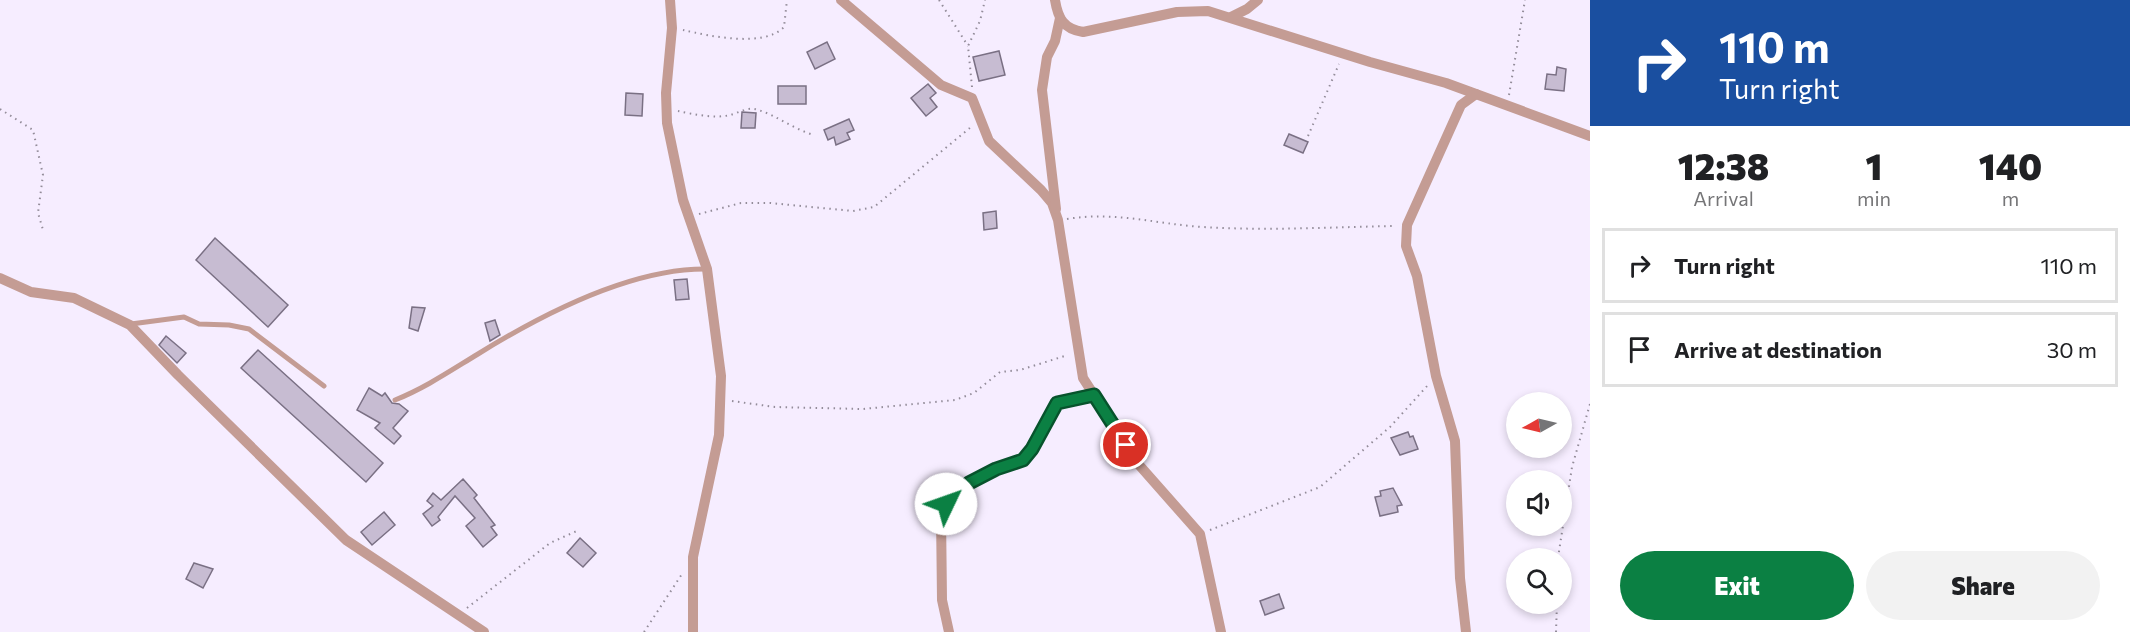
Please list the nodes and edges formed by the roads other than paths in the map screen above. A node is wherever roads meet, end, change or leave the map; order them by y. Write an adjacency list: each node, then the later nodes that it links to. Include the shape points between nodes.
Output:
1 (670, 0): 10 (street, via 672,28 666,108 683,200)
2 (841, 0): 9 (street, via 941,85 972,98 989,141 1041,190)
3 (1055, 0): 6 (street)
4 (1258, 0): 5 (street)
5 (1231, 17): 6 (street, via 1208,11 1177,12 1083,33 1072,30); 7 (street)
6 (1060, 18): 9 (street, via 1056,41 1047,57 1042,90)
7 (1476, 94): 8 (street); 20 (street, via 1461,105 1407,225 1406,246 1417,276 1436,376 1455,441)
8 (1590, 136)
9 (1057, 216): 14 (street, via 1083,378)
10 (706, 269): 15 (lane, via 681,269 568,304 425,388); 17 (street, via 721,376 719,435 693,557)
11 (0, 278): 12 (street, via 31,292 74,298)
12 (130, 325): 13 (lane, via 184,317 200,324 249,329); 16 (street, via 346,540)
13 (324, 386)
14 (1094, 395): 18 (street, via 1057,403 1023,460 969,483 946,504 941,514 941,582); 19 (street, via 1140,466 1200,534)
15 (395, 400)
16 (484, 632)
17 (693, 632)
18 (950, 632)
19 (1221, 632)
20 (1466, 632)

